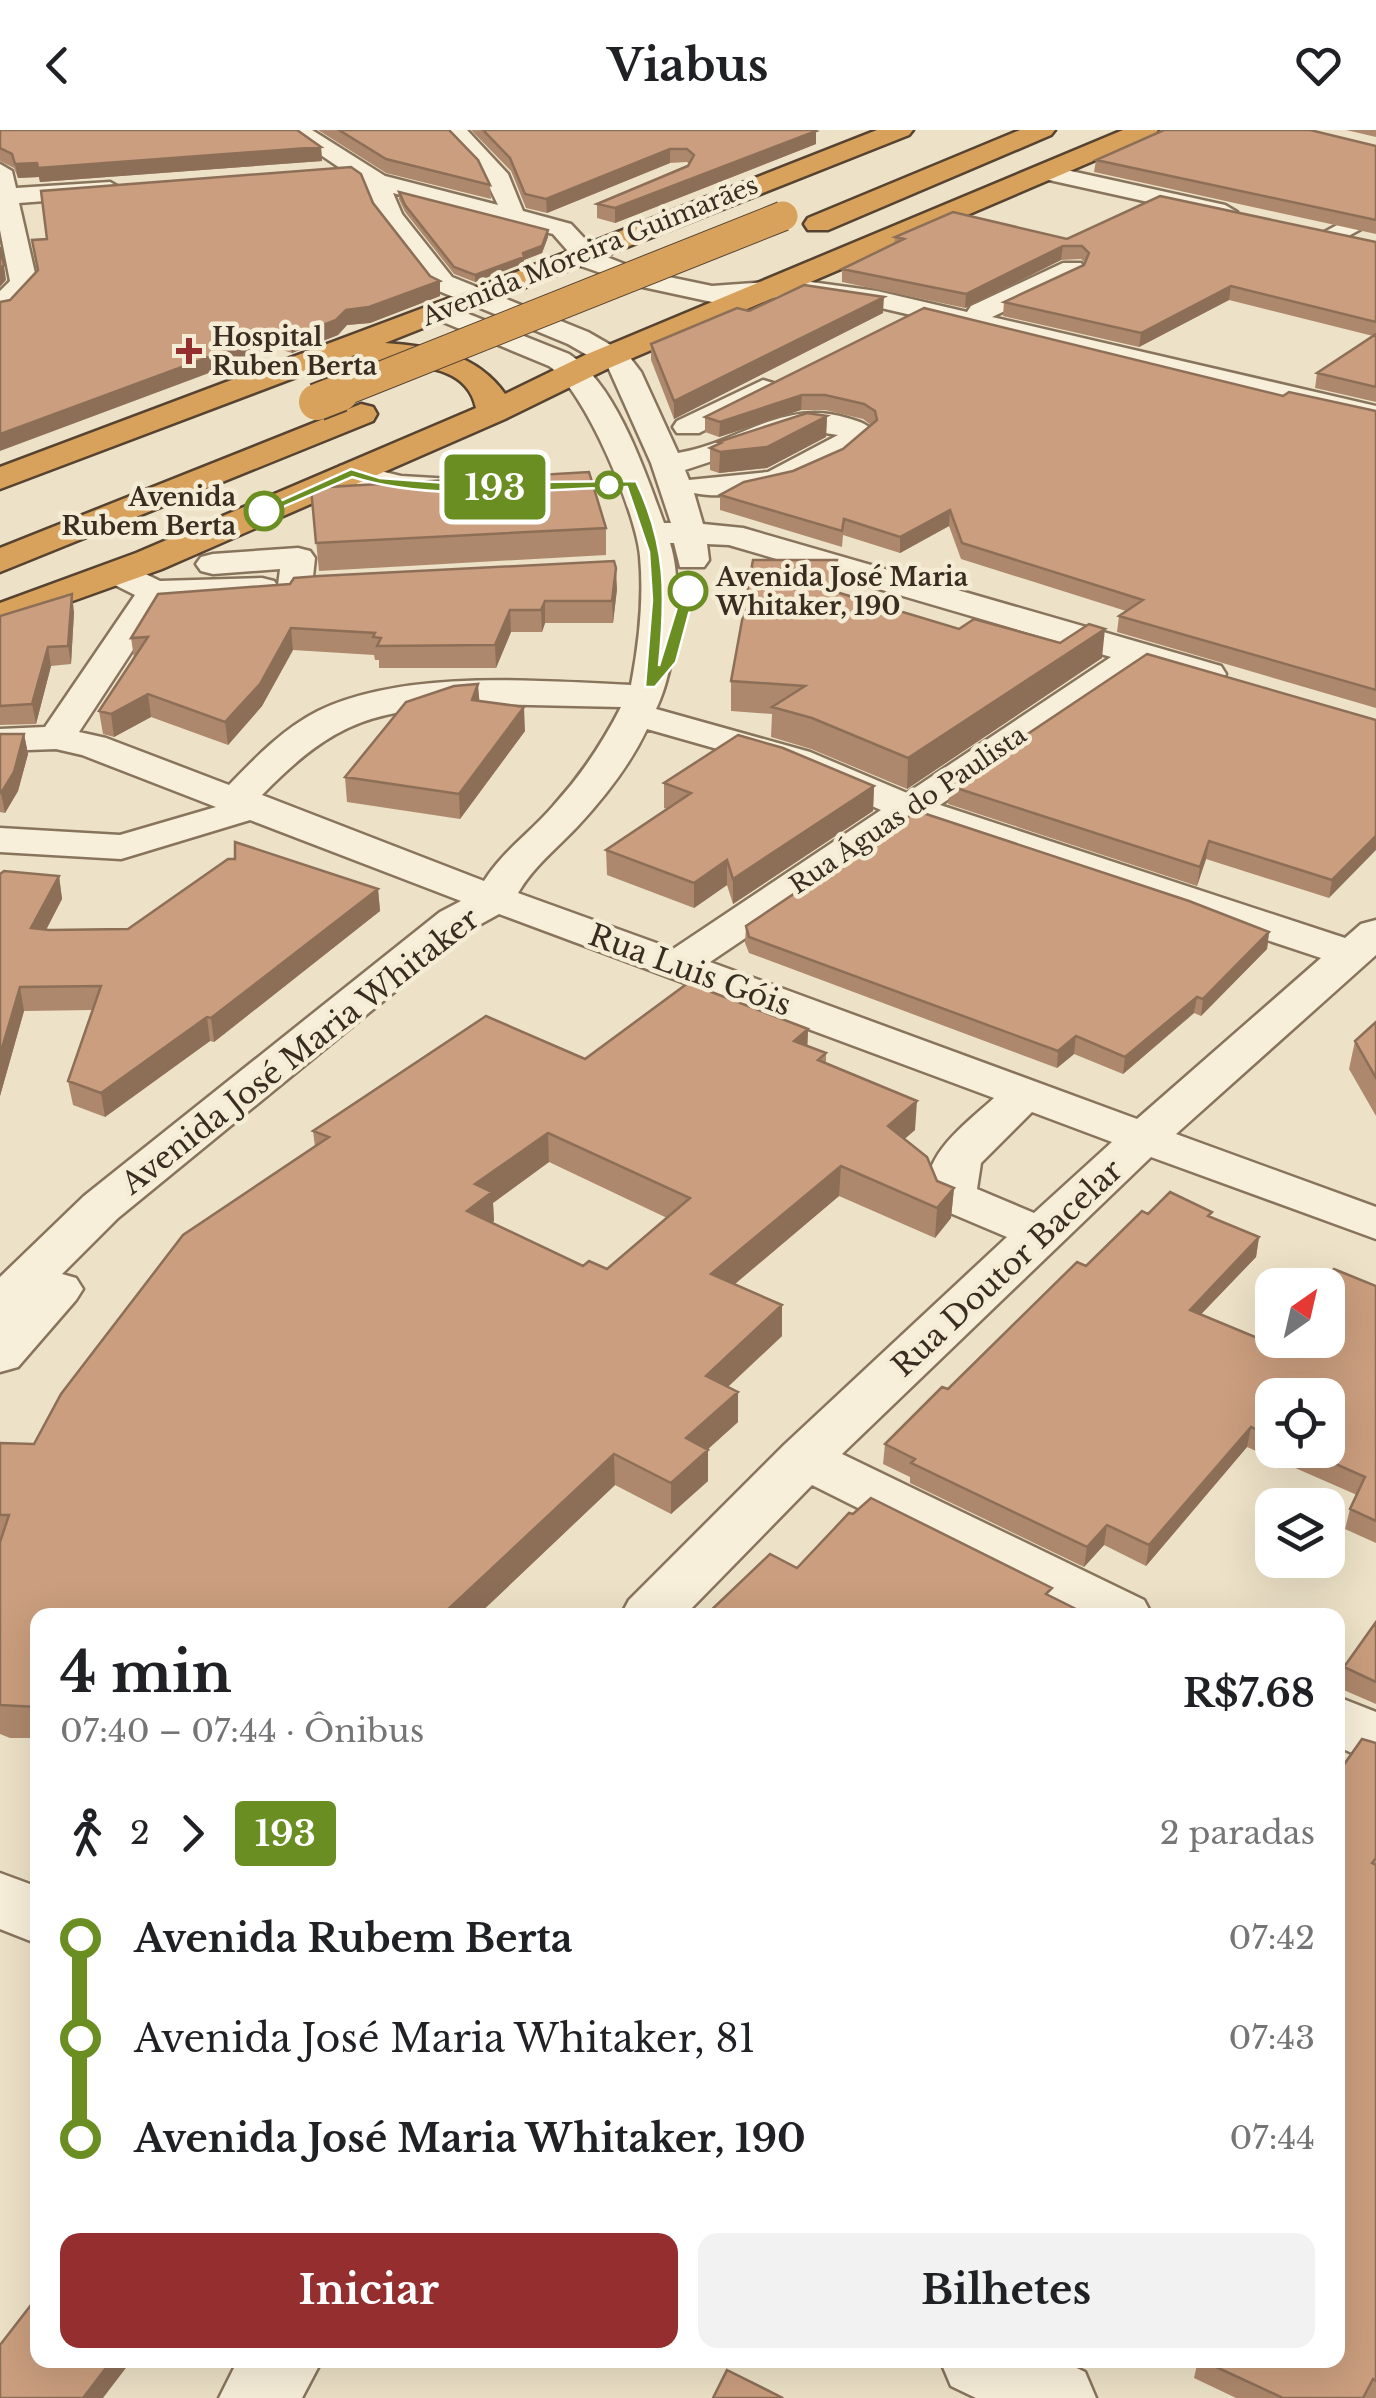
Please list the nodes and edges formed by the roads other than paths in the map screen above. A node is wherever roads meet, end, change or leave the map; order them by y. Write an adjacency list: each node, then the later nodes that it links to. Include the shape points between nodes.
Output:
1 (296, 130): 11 (street)
2 (452, 130): 18 (street, via 504,188)
3 (900, 130): 23 (highway, Avenida Moreira Guimarães)
4 (1042, 130): 44 (highway)
5 (1077, 130): 22 (highway, via 883,224)
6 (1146, 130): 10 (highway)
7 (989, 131): 49 (highway, bridge)
8 (0, 170): 13 (street)
9 (320, 172): 11 (street)
10 (1048, 173): 19 (street); 22 (highway)
11 (367, 175): 14 (street); 17 (street, Avenida José Maria Whitaker)
12 (142, 186): 13 (street)
13 (3, 197): 27 (street, via 24,282)
14 (466, 204): 17 (street); 18 (street)
15 (1376, 210): 21 (street, via 1320,234)
16 (575, 214): 20 (street)
17 (390, 215): 26 (street, Avenida José Maria Whitaker, via 432,274)
18 (511, 215): 20 (street)
19 (1252, 218)
20 (550, 225): 23 (street, via 570,232)
21 (1361, 242)
22 (868, 248): 25 (highway)
23 (583, 254): 25 (street, via 638,278 712,294); 26 (highway, Avenida Moreira Guimarães)
24 (1072, 269): 30 (street)
25 (776, 288): 28 (street); 33 (highway)
26 (474, 298): 29 (highway, Avenida Moreira Guimarães); 33 (street, Avenida José Maria Whitaker)
27 (0, 307)
28 (920, 309): 31 (street); 37 (street)
29 (442, 310): 32 (highway, Avenida Moreira Guimarães); 34 (street)
30 (981, 312)
31 (890, 325)
32 (329, 353): 36 (highway, via 401,354 462,369 483,381); 42 (highway, Avenida Moreira Guimarães)
33 (610, 357): 34 (highway); 39 (street, Avenida José Maria Whitaker, via 627,372)
34 (576, 371): 36 (highway); 43 (street, Avenida José Maria Whitaker, via 603,413)
35 (789, 376): 38 (street)
36 (493, 412): 41 (highway)
37 (1376, 415)
38 (688, 428)
39 (666, 464): 46 (street, via 695,463 794,419 859,432 774,482); 50 (street, Avenida José Maria Whitaker)
40 (123, 468): 48 (highway)
41 (351, 473): 47 (street, via 400,484); 55 (highway)
42 (0, 479)
43 (632, 483): 45 (street); 51 (street, Avenida José Maria Whitaker)
44 (184, 484): 52 (highway); 57 (highway, via 154,514 113,539)
45 (595, 486)
46 (701, 486)
47 (482, 487)
48 (0, 507)
49 (0, 530)
50 (687, 531): 51 (street); 59 (street, via 731,534); 61 (street, Avenida José Maria Whitaker, via 692,556 678,636)
51 (650, 532): 53 (street, Avenida José Maria Whitaker)
52 (0, 561)
53 (657, 566): 54 (street); 61 (street, Avenida José Maria Whitaker, via 659,600)
54 (618, 567)
55 (140, 575): 56 (street); 58 (highway); 62 (street)
56 (334, 584)
57 (0, 592)
58 (0, 616)
59 (1139, 654): 60 (street); 65 (street, Rua Águas do Paulista)
60 (1248, 686)
61 (644, 699): 64 (street, via 421,697 373,704 303,738); 65 (street); 67 (street, Avenida José Maria Whitaker, via 615,756 512,869)
62 (56, 738): 63 (street, Rua Luis Góis); 64 (street, Rua Luis Góis)
63 (0, 740)
64 (238, 800): 66 (street, via 222,819 120,848); 67 (street, Rua Luis Góis)
65 (912, 808): 68 (street); 69 (street, Rua Águas do Paulista)
66 (0, 840)
67 (493, 900): 69 (street, Rua Luis Góis); 74 (street, Avenida José Maria Whitaker, via 455,921 101,1207); 75 (street, via 485,930 116,1227)
68 (1368, 942): 71 (street, Rua Doutor Bacelar)
69 (676, 966): 70 (street, Rua Luis Góis)
70 (1024, 1094): 71 (street, Rua Luis Góis); 73 (street, via 961,1156 953,1170 954,1197)
71 (1146, 1139): 72 (street, Rua Luis Góis); 73 (street, Rua Doutor Bacelar)
72 (1376, 1224)
73 (1039, 1233): 76 (street, Rua Doutor Bacelar)
74 (0, 1306)
75 (0, 1355)
76 (804, 1458): 77 (street, Rua Doutor Bacelar); 78 (street)
77 (657, 1608)
78 (1109, 1608)
79 (1345, 1724): 80 (street)
80 (1376, 1739)
81 (0, 1900): 82 (street)
82 (30, 1913)
83 (278, 2368): 85 (street)
84 (995, 2368): 86 (street)
85 (257, 2398)
86 (1058, 2398)

